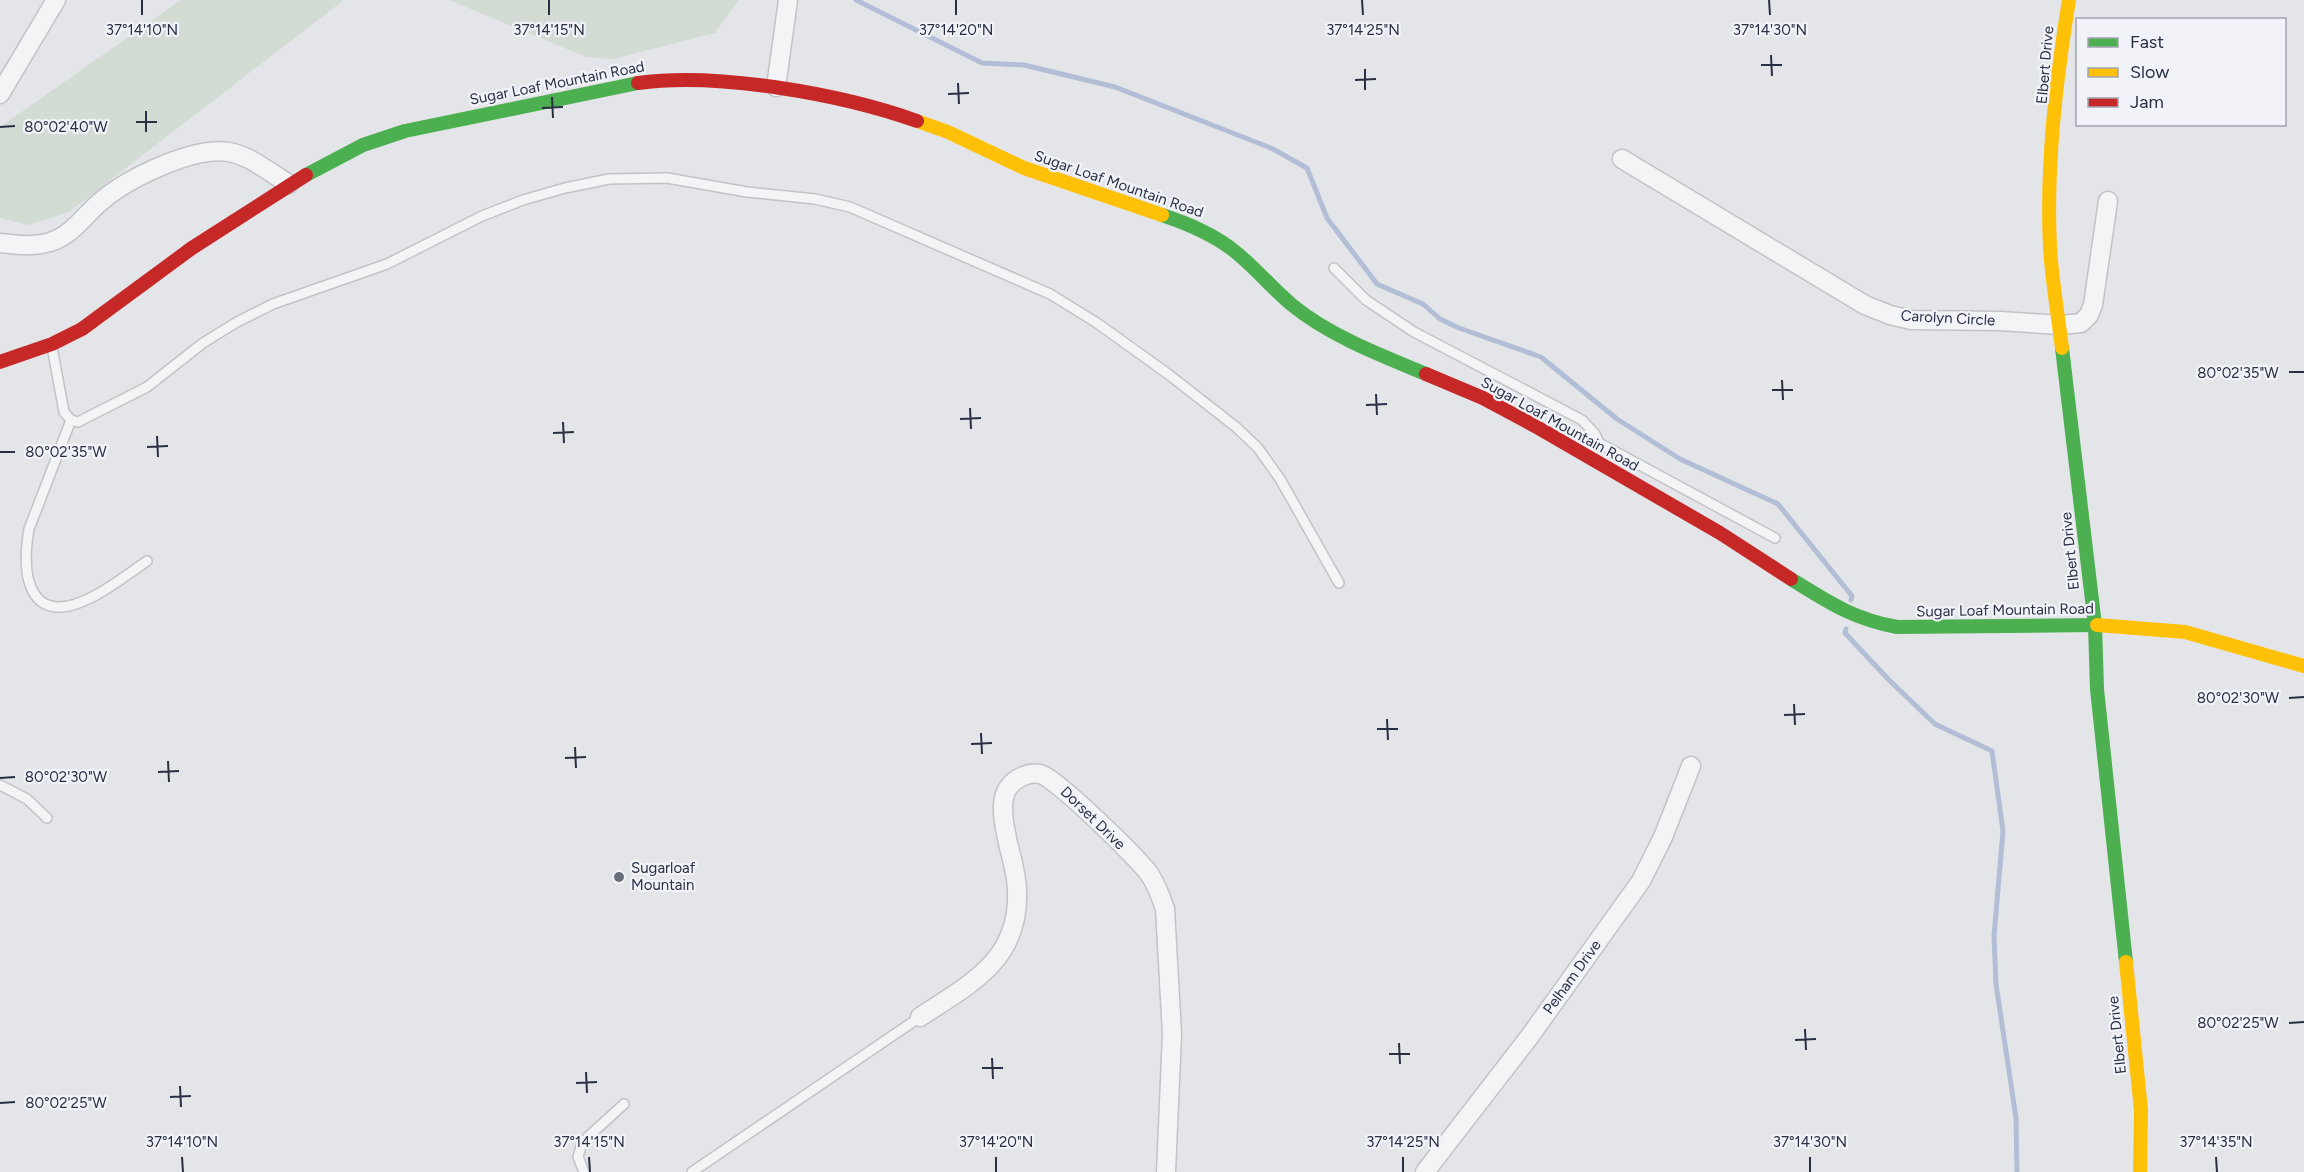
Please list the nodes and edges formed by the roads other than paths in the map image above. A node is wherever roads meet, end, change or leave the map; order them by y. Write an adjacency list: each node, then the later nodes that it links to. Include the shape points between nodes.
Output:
1 (56, 0): 5 (street)
2 (788, 0): 4 (street)
3 (2069, 0): 11 (street, Elbert Drive, via 2050,189 2050,248)
4 (776, 87): 7 (street, Sugar Loaf Mountain Road, via 720,81 659,80 629,84 405,130 363,145); 16 (street, Sugar Loaf Mountain Road, via 919,120 1024,168 1195,226 1231,248 1292,305 1319,323 1374,352 1483,398)
5 (0, 94)
6 (1622, 159): 11 (street, Carolyn Circle, via 1865,305 1890,315 1911,320)
7 (289, 184): 9 (street, via 245,157 215,151 142,175 50,242); 12 (street, Sugar Loaf Mountain Road, via 192,248 99,317)
8 (2108, 201): 11 (street, Carolyn Circle, via 2093,305 2081,323)
9 (0, 243)
10 (1334, 268): 15 (lane, via 1366,300 1414,332 1582,420)
11 (2060, 325): 20 (street, Elbert Drive)
12 (52, 345): 13 (street, Sugar Loaf Mountain Road); 14 (lane, via 64,412)
13 (0, 362)
14 (71, 420): 18 (lane, via 29,529 28,586 42,602 63,606 96,594); 19 (lane, via 85,420 123,401 203,343 273,304 387,264 482,216 565,188 609,179 667,178 850,207 1050,294 1097,322 1258,448)
15 (1599, 443): 16 (lane, via 1591,446); 17 (lane)
16 (1588, 459): 20 (street, Sugar Loaf Mountain Road, via 1729,538 1828,604 1868,622 1918,628)
17 (1775, 538)
18 (147, 561)
19 (1340, 583)
20 (2095, 625): 21 (street, Sugar Loaf Mountain Road, via 2138,626 2202,635); 31 (street, Elbert Drive, via 2097,689 2137,1061)
21 (2304, 666)
22 (1691, 766): 30 (street, Pelham Drive, via 1664,837 1641,881 1530,1036)
23 (0, 786): 24 (lane, via 27,799)
24 (47, 818)
25 (920, 1017): 28 (lane); 29 (street, Dorset Drive, via 977,979 1006,947 1013,929 1017,891 1005,830 1005,794 1017,779 1029,774 1048,776 1142,865 1159,890 1165,909 1172,1034)
26 (624, 1104): 27 (lane, via 582,1143 578,1157)
27 (584, 1172)
28 (692, 1172)
29 (1166, 1172)
30 (1425, 1172)
31 (2140, 1172)

